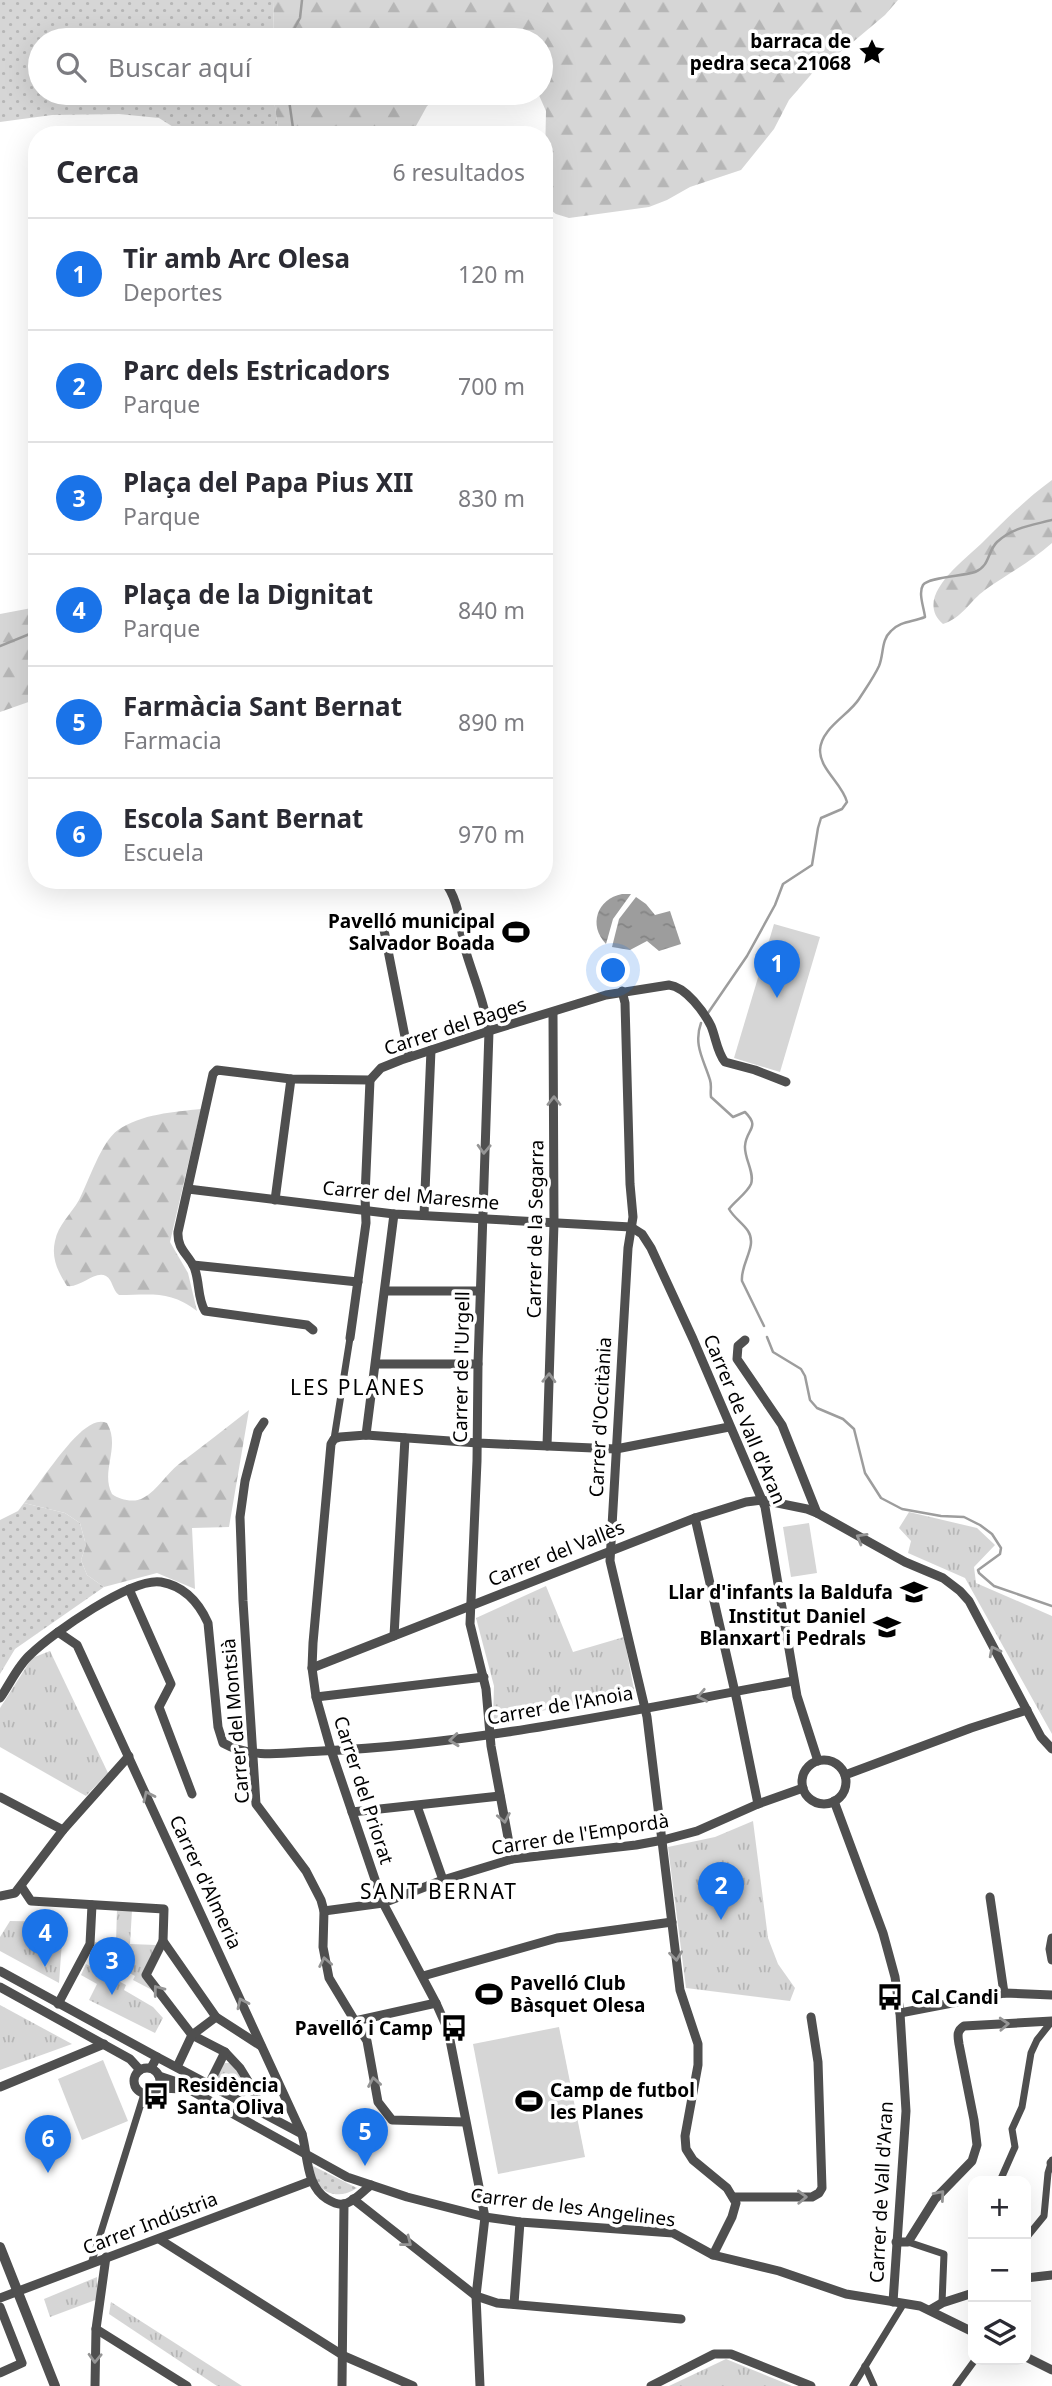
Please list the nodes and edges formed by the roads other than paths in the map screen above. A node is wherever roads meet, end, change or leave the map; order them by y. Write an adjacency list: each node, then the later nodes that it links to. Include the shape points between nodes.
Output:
1 (450, 889): 5 (street, Carrer de l'Urgell)
2 (384, 930): 7 (street)
3 (622, 991): 4 (street, Carrer del Bages); 10 (street, Carrer del Bages, via 678,986 709,1024 725,1062); 18 (street, Carrer d'Occitània)
4 (554, 1013): 5 (street, Carrer del Bages); 17 (street, Carrer de la Segarra, one-way to 4)
5 (489, 1031): 6 (street, Carrer del Bages); 16 (street, Carrer de l'Urgell, one-way to 16)
6 (431, 1050): 7 (street, Carrer del Bages); 15 (street)
7 (409, 1057): 9 (street, Carrer del Bages, via 381,1068)
8 (291, 1079): 9 (street, Carrer del Bages); 11 (street, Carrer del Bages, via 217,1070 213,1074); 12 (street)
9 (370, 1080): 13 (street)
10 (786, 1082)
11 (188, 1189): 12 (street, Carrer del Maresme); 19 (street, via 177,1238)
12 (275, 1199): 13 (street, Carrer del Maresme)
13 (365, 1210): 14 (street, Carrer del Maresme); 20 (street)
14 (394, 1214): 15 (street, Carrer del Maresme); 21 (street)
15 (424, 1215): 16 (street, Carrer del Maresme)
16 (482, 1219): 17 (street, Carrer del Maresme); 22 (street, Carrer de l'Urgell)
17 (554, 1223): 18 (street, Carrer del Maresme); 34 (street, Carrer de la Segarra, one-way to 17)
18 (631, 1227): 29 (street, Carrer de Vall d'Aran, via 651,1248); 35 (street, Carrer d'Occitània)
19 (193, 1265): 20 (street); 23 (street, via 205,1311)
20 (358, 1282): 24 (street)
21 (386, 1291): 22 (street); 26 (street)
22 (480, 1291): 27 (street, Carrer de l'Urgell)
23 (313, 1329)
24 (350, 1338): 32 (street)
25 (745, 1340): 37 (street, via 738,1346 737,1359 782,1425)
26 (377, 1364): 27 (street); 30 (street)
27 (478, 1364): 33 (street, Carrer de l'Urgell)
28 (264, 1422): 55 (street, Carrer del Montsià, via 245,1481 240,1517)
29 (729, 1427): 35 (street); 36 (street, Carrer de Vall d'Aran)
30 (366, 1435): 31 (street); 32 (street)
31 (405, 1438): 33 (street); 43 (street)
32 (334, 1439): 44 (street, Carrer del Priorat)
33 (478, 1443): 34 (street); 41 (street, Carrer de l'Urgell)
34 (547, 1446): 35 (street)
35 (616, 1448): 39 (street, Carrer d'Occitània)
36 (762, 1500): 37 (street, Carrer del Vallès); 38 (street, Carrer del Vallès); 46 (street, Carrer de Vall d'Aran)
37 (817, 1513): 51 (street, Carrer del Vallès, one-way to 37, via 965,1596 943,1578)
38 (695, 1518): 39 (street, Carrer del Vallès); 47 (street)
39 (610, 1551): 41 (street, Carrer del Vallès); 50 (street, Carrer d'Occitània)
40 (129, 1589): 42 (street); 55 (street, via 159,1581 189,1595 202,1609 208,1623 223,1743); 60 (street, via 171,1684 159,1707)
41 (470, 1606): 43 (street, Carrer del Vallès); 45 (street, Carrer de l'Urgell)
42 (58, 1632): 49 (street, via 29,1655); 56 (street, Carrer d'Almeria, via 77,1645)
43 (394, 1636): 44 (street, Carrer del Vallès)
44 (312, 1668): 48 (street, Carrer del Priorat)
45 (484, 1677): 48 (street); 52 (street, Carrer de l'Urgell)
46 (793, 1681): 47 (street, Carrer de l'Anoia); 57 (street, Carrer de Vall d'Aran)
47 (735, 1690): 50 (street, Carrer de l'Anoia, one-way to 50); 64 (street)
48 (316, 1697): 54 (street, Carrer del Priorat)
49 (0, 1698)
50 (645, 1707): 52 (street, Carrer de l'Anoia); 68 (street, Carrer d'Occitània)
51 (1027, 1710): 53 (street, Carrer del Vallès); 58 (street)
52 (490, 1736): 54 (street, Carrer de l'Anoia, one-way to 54); 61 (street, Carrer de l'Urgell)
53 (1052, 1749)
54 (331, 1750): 55 (street, Carrer de l'Anoia); 66 (street, Carrer del Priorat)
55 (252, 1754): 76 (street, Carrer del Montsià, via 256,1804 306,1871)
56 (129, 1756): 67 (street); 96 (street, Carrer d'Almeria, one-way to 56)
57 (818, 1761): 58 (street, via 833,1762); 59 (street, via 805,1772)
58 (845, 1775): 63 (street, via 845,1788)
59 (803, 1788): 63 (street, via 818,1802); 64 (street, Carrer de l'Empordà)
60 (192, 1794)
61 (500, 1796): 65 (street); 69 (street, Carrer de l'Urgell, one-way to 69)
62 (0, 1797): 67 (street)
63 (834, 1801): 88 (street, Carrer de Vall d'Aran, via 883,1933)
64 (758, 1804): 68 (street, Carrer de l'Empordà, via 697,1831)
65 (417, 1806): 66 (street); 70 (street)
66 (352, 1812): 74 (street, Carrer del Priorat)
67 (62, 1830): 71 (street)
68 (663, 1840): 69 (street, Carrer de l'Empordà); 77 (street, Carrer d'Occitània)
69 (512, 1858): 70 (street, Carrer de l'Empordà)
70 (443, 1880): 74 (street, Carrer de l'Empordà)
71 (21, 1885): 72 (street, via 15,1893); 75 (street, via 31,1901)
72 (0, 1896)
73 (990, 1897): 84 (street)
74 (383, 1903): 76 (street, Carrer de l'Empordà); 82 (street, Carrer del Priorat)
75 (92, 1905): 79 (street, via 164,1909); 87 (street, via 90,1944)
76 (324, 1911): 91 (street, Carrer del Montsià, one-way to 76, via 328,1978)
77 (672, 1922): 82 (street, via 557,1938); 116 (street, Carrer d'Occitània, one-way to 116, via 682,2002 698,2044 686,2149)
78 (1052, 1938): 80 (street)
79 (163, 1941): 89 (street); 94 (street, one-way to 79, via 146,1975)
80 (1052, 1960)
81 (0, 1971): 87 (street)
82 (423, 1976): 86 (street, Carrer del Priorat)
83 (0, 1987): 95 (street)
84 (1004, 1993): 85 (street); 88 (street)
85 (1052, 1995)
86 (436, 2003): 91 (street); 109 (street, Carrer del Priorat, via 448,2030)
87 (58, 2004): 98 (street)
88 (900, 2013): 125 (street, Carrer de Vall d'Aran, via 906,2111)
89 (216, 2017): 94 (street); 96 (street)
90 (811, 2017): 116 (street, one-way to 90, via 811,2197 822,2188 818,2062)
91 (357, 2021): 93 (street); 109 (street, Carrer del Montsià, one-way to 91, via 392,2120 378,2102 367,2040)
92 (1052, 2021): 113 (street, via 1031,2053 1012,2129 1015,2147); 126 (street, one-way to 92, via 935,2199 972,2161 977,2145 958,2031 964,2026)
93 (318, 2029)
94 (192, 2035): 97 (street); 99 (street)
95 (104, 2044): 101 (street); 104 (street)
96 (263, 2047): 110 (street, Carrer d'Almeria)
97 (225, 2052): 103 (street); 108 (street, via 256,2094)
98 (157, 2057): 99 (street); 100 (street)
99 (177, 2067): 103 (street)
100 (150, 2068): 101 (street); 102 (street)
101 (139, 2070): 107 (street, via 134,2084)
102 (159, 2076): 105 (street); 106 (street, Carrer de les Angelines)
103 (209, 2084): 108 (street)
104 (0, 2087)
105 (158, 2088): 106 (street); 107 (street)
106 (191, 2090): 111 (street, Carrer de les Angelines)
107 (144, 2094): 130 (street)
108 (251, 2107): 110 (street)
109 (465, 2122): 120 (street, Carrer del Priorat)
110 (302, 2134): 111 (street, Carrer d'Almeria)
111 (308, 2155): 114 (street, Carrer d'Almeria); 115 (street, Carrer de les Angelines)
112 (1052, 2162): 119 (street)
113 (1002, 2176)
114 (311, 2181): 118 (street, via 321,2196); 124 (street, Carrer Indústria)
115 (370, 2185): 117 (street); 120 (street, Carrer de les Angelines)
116 (733, 2197): 128 (street, via 735,2210)
117 (353, 2199): 118 (street); 135 (street, one-way to 135)
118 (344, 2204): 146 (street)
119 (1044, 2216): 121 (street); 123 (street)
120 (485, 2217): 122 (street, Carrer de les Angelines); 135 (street, Carrer del Priorat)
121 (1052, 2221)
122 (520, 2222): 128 (street, Carrer de les Angelines, via 674,2233); 140 (street)
123 (1031, 2232)
124 (159, 2239): 129 (street, Carrer Indústria); 146 (street)
125 (896, 2242): 126 (street); 137 (street, Carrer de Vall d'Aran)
126 (908, 2242): 139 (street, via 944,2255)
127 (0, 2247): 133 (street)
128 (713, 2255): 137 (street, Carrer de les Angelines, via 846,2294)
129 (106, 2257): 130 (street, Carrer Indústria); 144 (street)
130 (91, 2264): 133 (street, Carrer Indústria)
131 (1052, 2276): 132 (street)
132 (1031, 2278)
133 (18, 2291): 136 (street, Carrer Indústria); 152 (street)
134 (968, 2294): 139 (street)
135 (476, 2296): 140 (street); 157 (street, Carrer del Priorat)
136 (0, 2298)
137 (892, 2302): 138 (street, Carrer de les Angelines)
138 (904, 2303): 142 (street, Carrer de les Angelines); 149 (street)
139 (942, 2303): 142 (street)
140 (514, 2304): 143 (street)
141 (0, 2307): 151 (street, via 22,2363)
142 (930, 2310): 145 (street, Carrer de les Angelines)
143 (681, 2319)
144 (96, 2329): 153 (street, one-way to 153); 154 (street)
145 (968, 2330)
146 (344, 2356): 155 (street); 156 (street)
147 (1031, 2360): 150 (street)
148 (971, 2365): 162 (street)
149 (865, 2366): 160 (street); 161 (street)
150 (1052, 2370)
151 (0, 2373)
152 (55, 2386)
153 (95, 2386)
154 (187, 2386)
155 (342, 2386)
156 (413, 2386)
157 (480, 2386)
158 (651, 2386): 159 (street, via 714,2354 731,2354)
159 (811, 2386)
160 (853, 2386)
161 (874, 2386)
162 (956, 2386)

